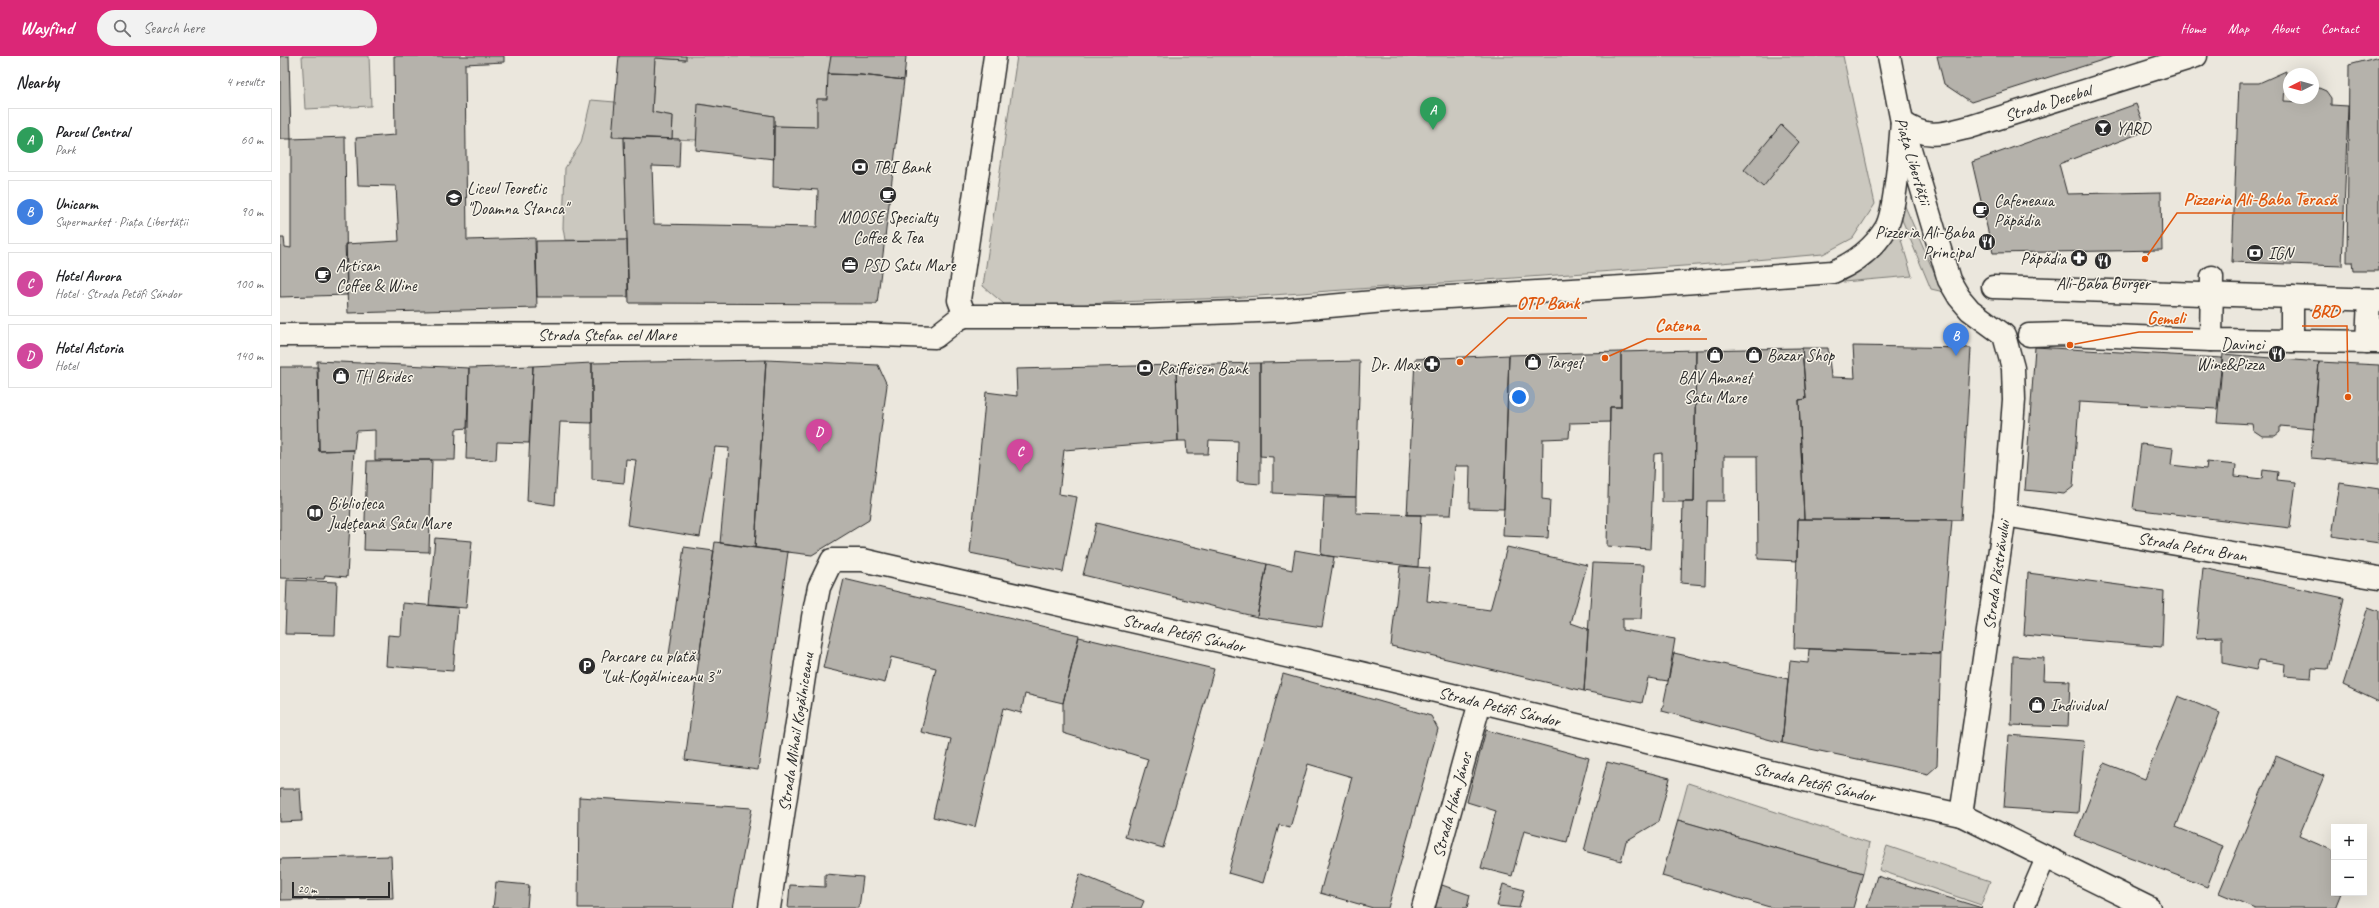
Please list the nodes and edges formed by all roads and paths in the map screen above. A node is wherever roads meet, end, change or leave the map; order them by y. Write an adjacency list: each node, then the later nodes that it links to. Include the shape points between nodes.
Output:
1 (995, 56): 9 (street, via 959,300)
2 (1889, 56): 4 (street, Piața Libertății)
3 (2196, 56): 4 (street, Strada Decebal, via 1941,134 1928,135 1913,130)
4 (1902, 122): 9 (street, via 1899,160 1886,227 1872,246 1852,264 1833,272 1396,300 1285,310 1135,316); 11 (street, Piața Libertății, via 1949,280 1970,310)
5 (1993, 286): 6 (street)
6 (2212, 286): 7 (street); 13 (street)
7 (2292, 297): 8 (street); 14 (street)
8 (2374, 300): 15 (street)
9 (965, 316): 10 (street, Strada Ștefan cel Mare, via 935,337 854,334)
10 (280, 335)
11 (2004, 335): 16 (street, Strada Păstrăvului, via 2013,368 2014,400)
12 (2029, 335): 13 (street)
13 (2211, 340): 14 (street)
14 (2292, 342): 15 (street)
15 (2373, 342)
16 (2005, 515): 18 (street, Strada Petru Bran); 20 (street, Strada Păstrăvului)
17 (832, 560): 19 (street, Strada Petőfi Sándor, via 869,561); 22 (street, Strada Mihail Kogălniceanu, via 819,587 813,617)
18 (2379, 578)
19 (1480, 702): 20 (street, Strada Petőfi Sándor); 23 (street, Strada Hám János)
20 (1961, 815): 21 (street, Strada Petőfi Sándor)
21 (2046, 857): 24 (lane); 25 (street, Strada Petőfi Sándor)
22 (769, 908)
23 (1423, 908)
24 (2024, 908)
25 (2149, 908)

